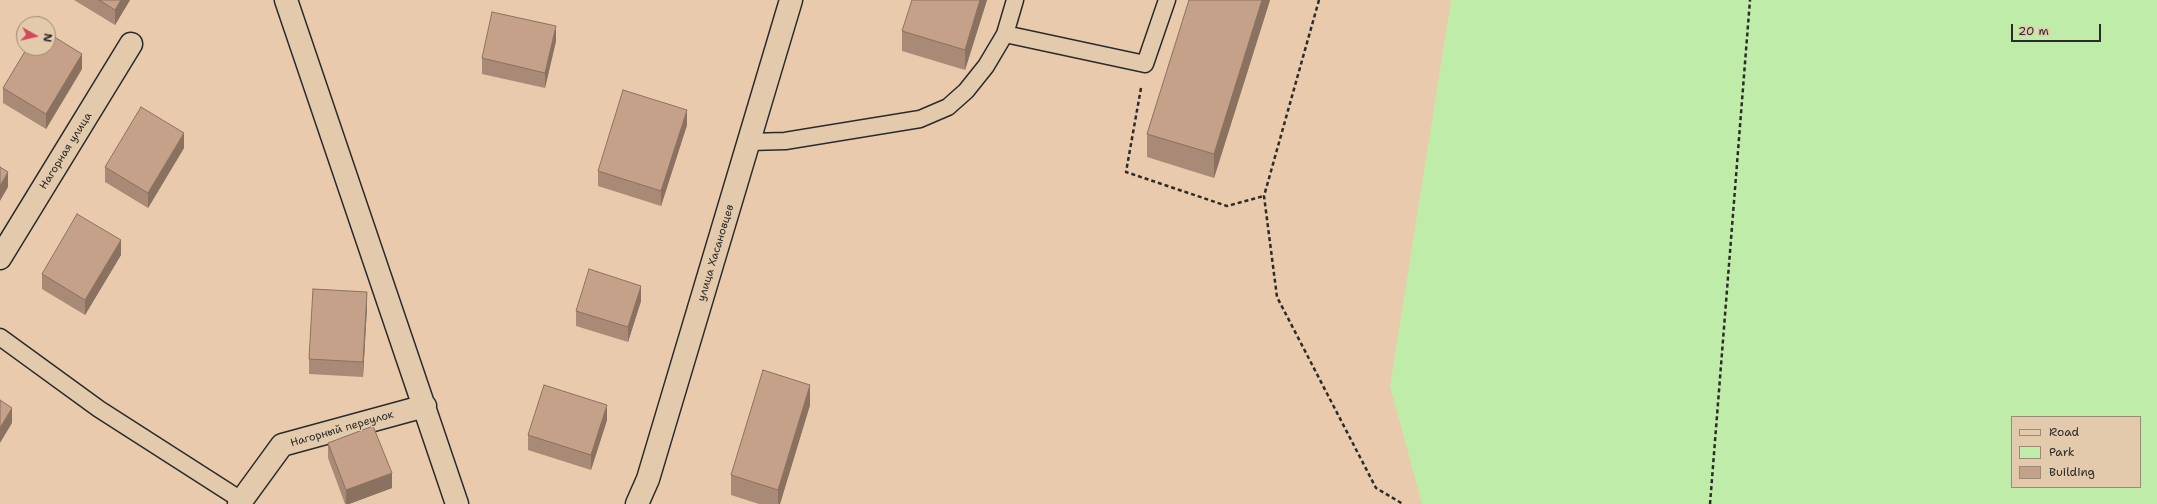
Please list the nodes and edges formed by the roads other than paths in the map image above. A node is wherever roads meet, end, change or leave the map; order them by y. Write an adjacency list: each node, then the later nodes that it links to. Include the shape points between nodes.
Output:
1 (286, 0): 10 (street)
2 (791, 0): 7 (street, улица Хасановцев)
3 (1015, 0): 5 (lane)
4 (1167, 0): 5 (lane, via 1145,64)
5 (1005, 34): 7 (lane, via 986,66 966,91 948,107 920,119 785,141)
6 (132, 44): 8 (street, Нагорная улица)
7 (749, 142): 13 (street, улица Хасановцев, via 648,479)
8 (0, 258)
9 (0, 337): 11 (lane, via 99,410)
10 (425, 406): 11 (street, Нагорный переулок, via 282,445); 12 (street)
11 (240, 502)
12 (457, 504)
13 (637, 504)

